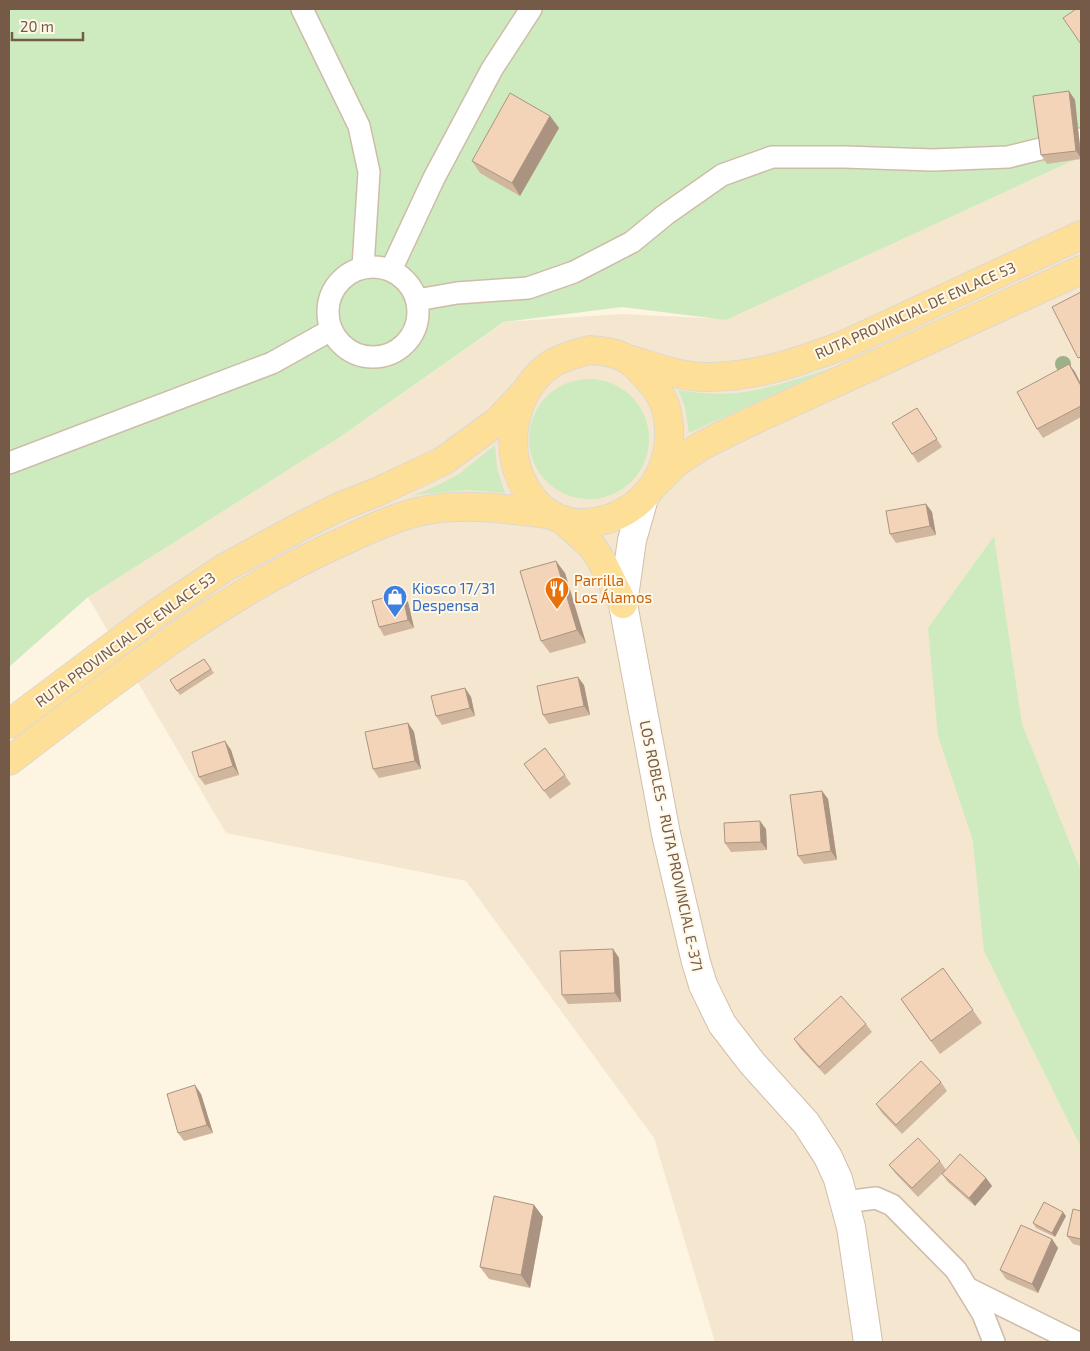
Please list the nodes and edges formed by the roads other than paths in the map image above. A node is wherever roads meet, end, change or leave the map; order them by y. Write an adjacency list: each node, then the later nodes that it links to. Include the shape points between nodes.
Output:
1 (302, 9): 5 (street, via 359,126 369,172)
2 (531, 9): 6 (street, via 488,77 434,178)
3 (1081, 139): 8 (street, via 1008,157 933,160 772,157 722,174 632,242 574,272 528,288 457,293)
4 (1081, 235): 10 (main road, RUTA PROVINCIAL DE ENLACE 53, via 846,344 760,372 704,378 670,372)
5 (363, 267): 6 (street); 9 (street, via 337,284 329,298 327,314)
6 (391, 270): 8 (street, via 403,277)
7 (1081, 270): 13 (main road, via 741,426 676,463)
8 (417, 300): 9 (street, via 418,317 414,333 403,346 388,355 372,358 355,354 341,344)
9 (331, 330): 12 (street, via 272,363)
10 (627, 358): 11 (main road, via 590,350 568,356 543,370); 13 (main road, via 656,388 668,424 669,444 664,463)
11 (525, 392): 14 (main road, via 513,431 516,468 533,499); 16 (main road, RUTA PROVINCIAL DE ENLACE 53, via 498,421 443,461 332,510 224,568 156,613)
12 (9, 463)
13 (649, 491): 14 (main road, via 617,516 600,522 581,523); 15 (main road, LOS ROBLES - RUTA PROVINCIAL E-371, via 632,540)
14 (555, 517): 15 (main road, via 592,546); 17 (main road, RUTA PROVINCIAL DE ENLACE 53, via 482,508 428,510 393,520 329,547 246,592 136,664)
15 (623, 604): 18 (main road, LOS ROBLES - RUTA PROVINCIAL E-371, via 666,834 703,985 735,1042 818,1140 838,1179)
16 (9, 724)
17 (9, 761)
18 (844, 1202): 19 (street, via 876,1198 892,1205 956,1270); 20 (main road, LOS ROBLES - RUTA PROVINCIAL E-371, via 857,1260)
19 (967, 1288): 21 (street, via 983,1314); 22 (street)
20 (868, 1342)
21 (994, 1342)
22 (1076, 1342)

